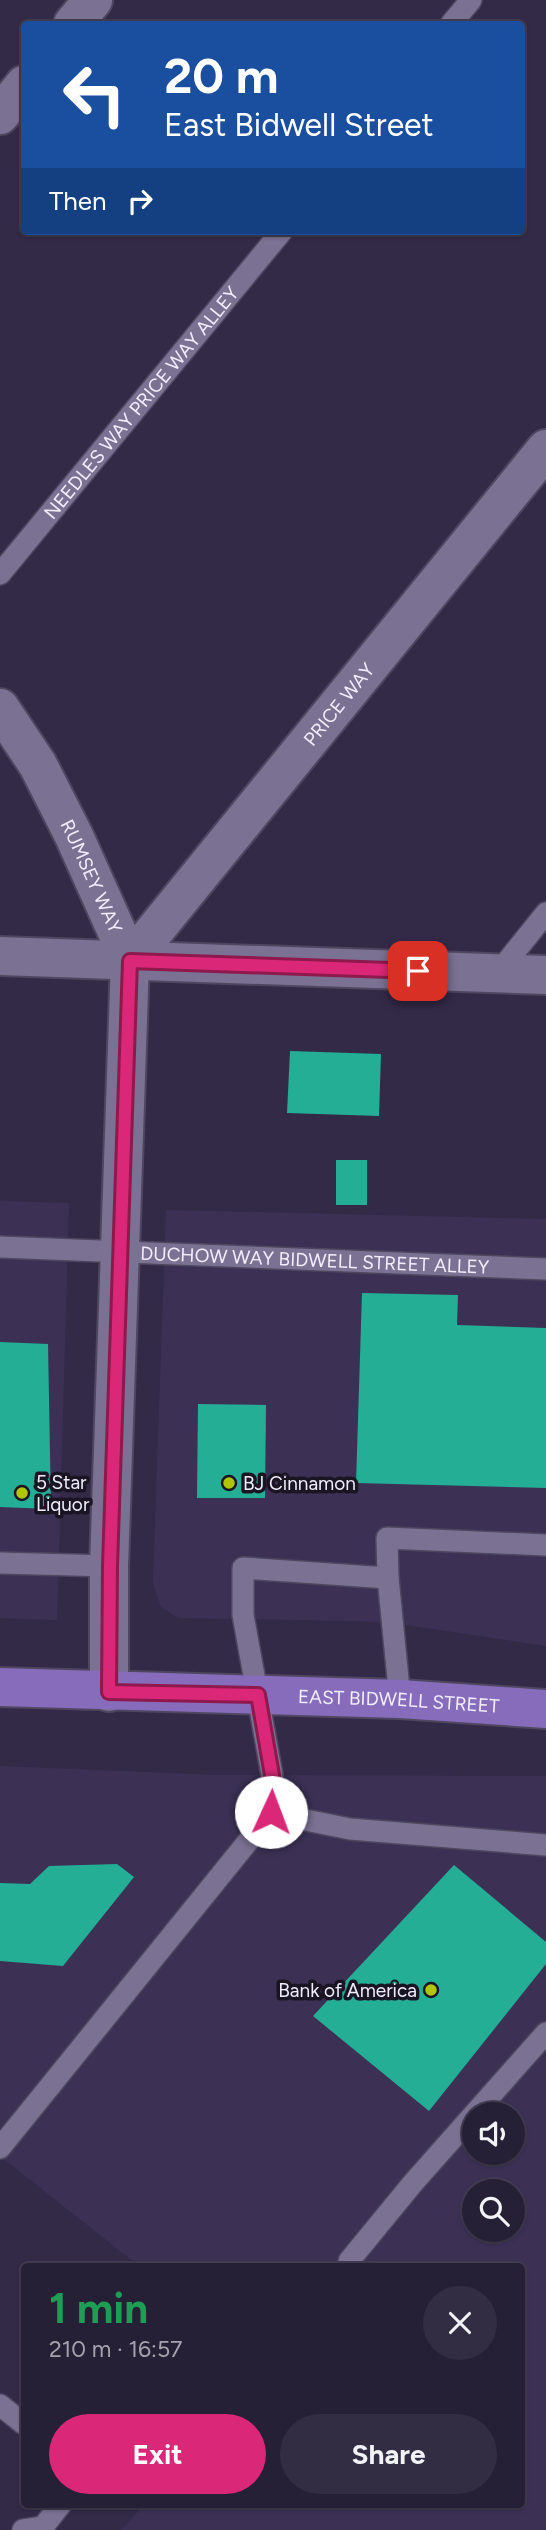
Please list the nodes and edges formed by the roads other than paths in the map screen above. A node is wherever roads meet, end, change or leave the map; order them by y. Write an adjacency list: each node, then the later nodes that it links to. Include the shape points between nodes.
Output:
1 (93, 0): 3 (street)
2 (471, 0): 4 (lane)
3 (76, 21)
4 (454, 21)
5 (21, 89): 6 (street)
6 (0, 116)
7 (279, 235): 9 (lane, NEEDLES WAY PRICE WAY ALLEY)
8 (546, 449): 13 (street, PRICE WAY)
9 (0, 573)
10 (0, 708): 13 (street, RUMSEY WAY, via 38,765)
11 (546, 913): 14 (lane)
12 (0, 956): 13 (street)
13 (130, 961): 14 (street); 17 (street, RUMSEY WAY)
14 (497, 974): 15 (street)
15 (546, 975)
16 (0, 1247): 17 (lane, DUCHOW WAY BIDWELL STREET ALLEY)
17 (120, 1251): 18 (lane, DUCHOW WAY BIDWELL STREET ALLEY); 21 (street, RUMSEY WAY)
18 (546, 1269)
19 (546, 1545): 22 (lane, via 387,1538)
20 (0, 1563): 21 (lane)
21 (110, 1566): 24 (street, RUMSEY WAY)
22 (388, 1578): 25 (lane, via 243,1568 243,1615); 26 (lane)
23 (0, 1687): 24 (main road, EAST BIDWELL STREET)
24 (109, 1692): 25 (main road, EAST BIDWELL STREET)
25 (258, 1695): 26 (main road, EAST BIDWELL STREET); 28 (lane, via 272,1775)
26 (400, 1699): 27 (main road, EAST BIDWELL STREET)
27 (546, 1709)
28 (271, 1812): 29 (lane, via 350,1829); 31 (lane)
29 (546, 1845)
30 (546, 2033): 32 (lane)
31 (0, 2148)
32 (349, 2261)
33 (0, 2405): 34 (lane)
34 (21, 2422)
35 (58, 2508): 36 (lane, via 43,2527)
36 (23, 2530)

